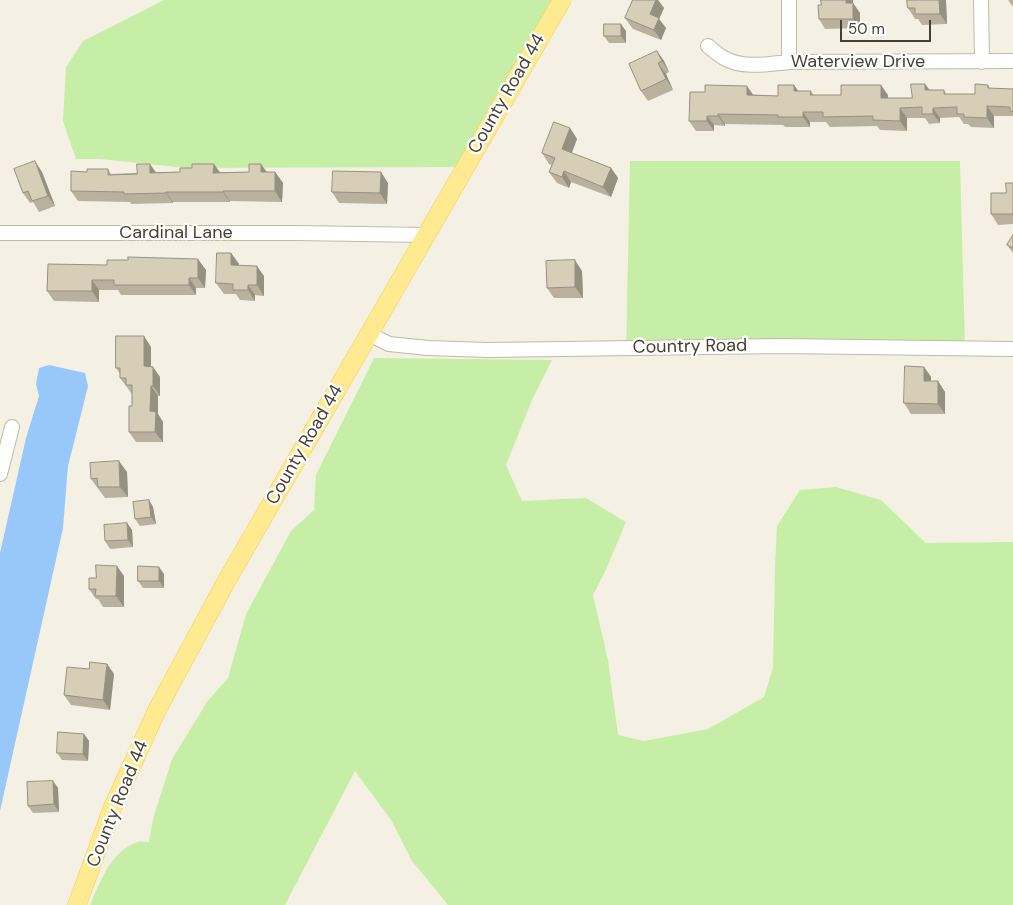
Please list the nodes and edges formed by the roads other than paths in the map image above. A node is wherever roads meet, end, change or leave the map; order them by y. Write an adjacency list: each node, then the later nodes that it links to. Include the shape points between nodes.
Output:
1 (562, 0): 9 (main road, County Road 44)
2 (789, 0): 5 (street)
3 (981, 0): 6 (street)
4 (708, 46): 5 (street, Waterview Drive, via 725,59 738,63)
5 (788, 62): 6 (street, Waterview Drive)
6 (982, 62): 7 (street, Waterview Drive)
7 (1013, 62)
8 (0, 233): 9 (street, Cardinal Lane)
9 (426, 235): 10 (main road, County Road 44)
10 (369, 334): 11 (street, Country Road, via 389,344 488,350 772,346); 14 (main road, County Road 44, via 227,580 157,710 112,809)
11 (1013, 349)
12 (12, 427): 13 (street)
13 (0, 474)
14 (77, 905)

